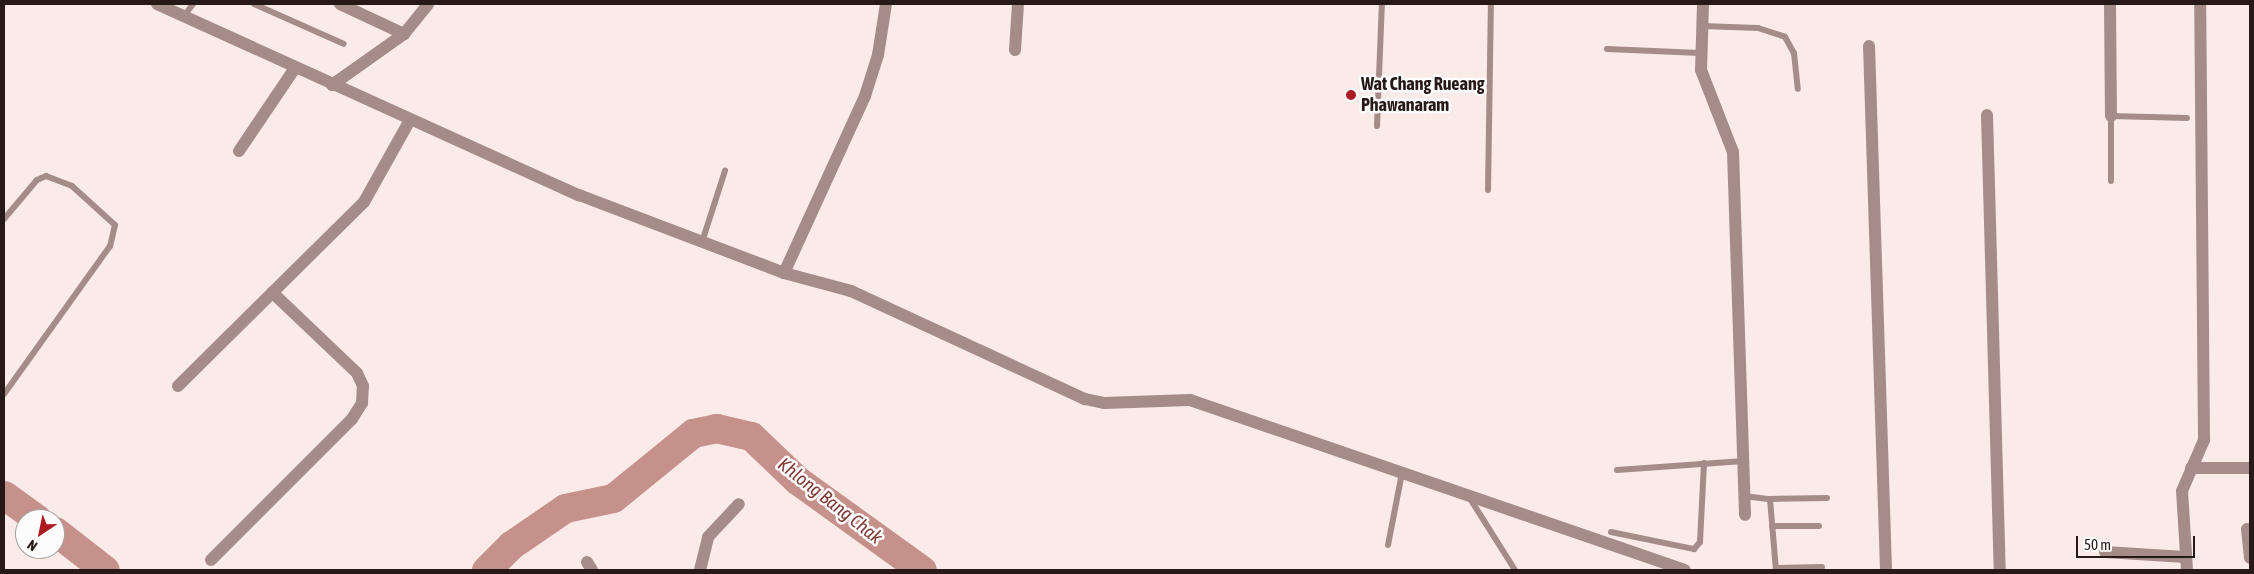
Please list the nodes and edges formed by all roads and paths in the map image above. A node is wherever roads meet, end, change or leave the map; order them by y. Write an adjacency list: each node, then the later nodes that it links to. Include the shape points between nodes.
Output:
1 (157, 4): 13 (street)
2 (193, 4): 13 (lane)
3 (254, 4): 16 (lane)
4 (340, 4): 15 (street)
5 (428, 4): 15 (street)
6 (886, 4): 35 (street, via 878,55 865,96)
7 (1018, 4): 19 (street)
8 (1382, 4): 28 (lane)
9 (1491, 4): 32 (lane)
10 (1702, 4): 14 (street)
11 (2110, 4): 25 (street)
12 (2200, 4): 41 (street, via 2204,440)
13 (184, 16): 21 (street)
14 (1702, 26): 20 (street); 23 (lane, via 1758,28 1785,37 1794,53)
15 (404, 34): 22 (street)
16 (344, 44)
17 (1869, 46): 65 (street)
18 (1607, 49): 20 (lane)
19 (1015, 50)
20 (1700, 53): 39 (street, via 1705,85 1733,152)
21 (296, 68): 22 (street); 29 (street)
22 (332, 85): 27 (street)
23 (1798, 89)
24 (1987, 115): 66 (street)
25 (2111, 116): 26 (lane); 31 (lane)
26 (2187, 118)
27 (410, 120): 34 (street, via 579,195); 36 (street, via 364,202)
28 (1377, 126)
29 (239, 151)
30 (725, 171): 34 (lane)
31 (2111, 181)
32 (1488, 190)
33 (4, 218): 38 (lane, via 37,180 46,176 72,186 115,225 110,246)
34 (702, 242): 35 (street)
35 (784, 273): 44 (street, via 851,291 1084,399 1104,403 1190,400)
36 (272, 292): 37 (street); 59 (street, via 357,373 363,386 362,403 352,419)
37 (178, 386)
38 (4, 394)
39 (1744, 461): 40 (lane); 46 (street)
40 (1704, 464): 43 (lane); 54 (lane, via 1700,542 1694,549)
41 (2191, 468): 42 (street); 57 (street, via 2182,491)
42 (2250, 468)
43 (1617, 470)
44 (1402, 473): 45 (street); 55 (lane)
45 (1467, 494): 63 (lane); 64 (street)
46 (1744, 496): 47 (lane); 50 (street)
47 (1770, 498): 48 (lane); 51 (lane)
48 (1827, 498)
49 (739, 504): 62 (street, via 708,537)
50 (1745, 515)
51 (1772, 526): 52 (lane); 61 (lane)
52 (1819, 526)
53 (2247, 529): 58 (street)
54 (1611, 532)
55 (1388, 545)
56 (2105, 552): 57 (street)
57 (2185, 557): 67 (street)
58 (2250, 558)
59 (210, 560)
60 (1822, 566): 61 (lane)
61 (1776, 569)
62 (700, 570)
63 (1515, 570)
64 (1685, 570)
65 (1886, 570)
66 (2000, 570)
67 (2187, 570)

